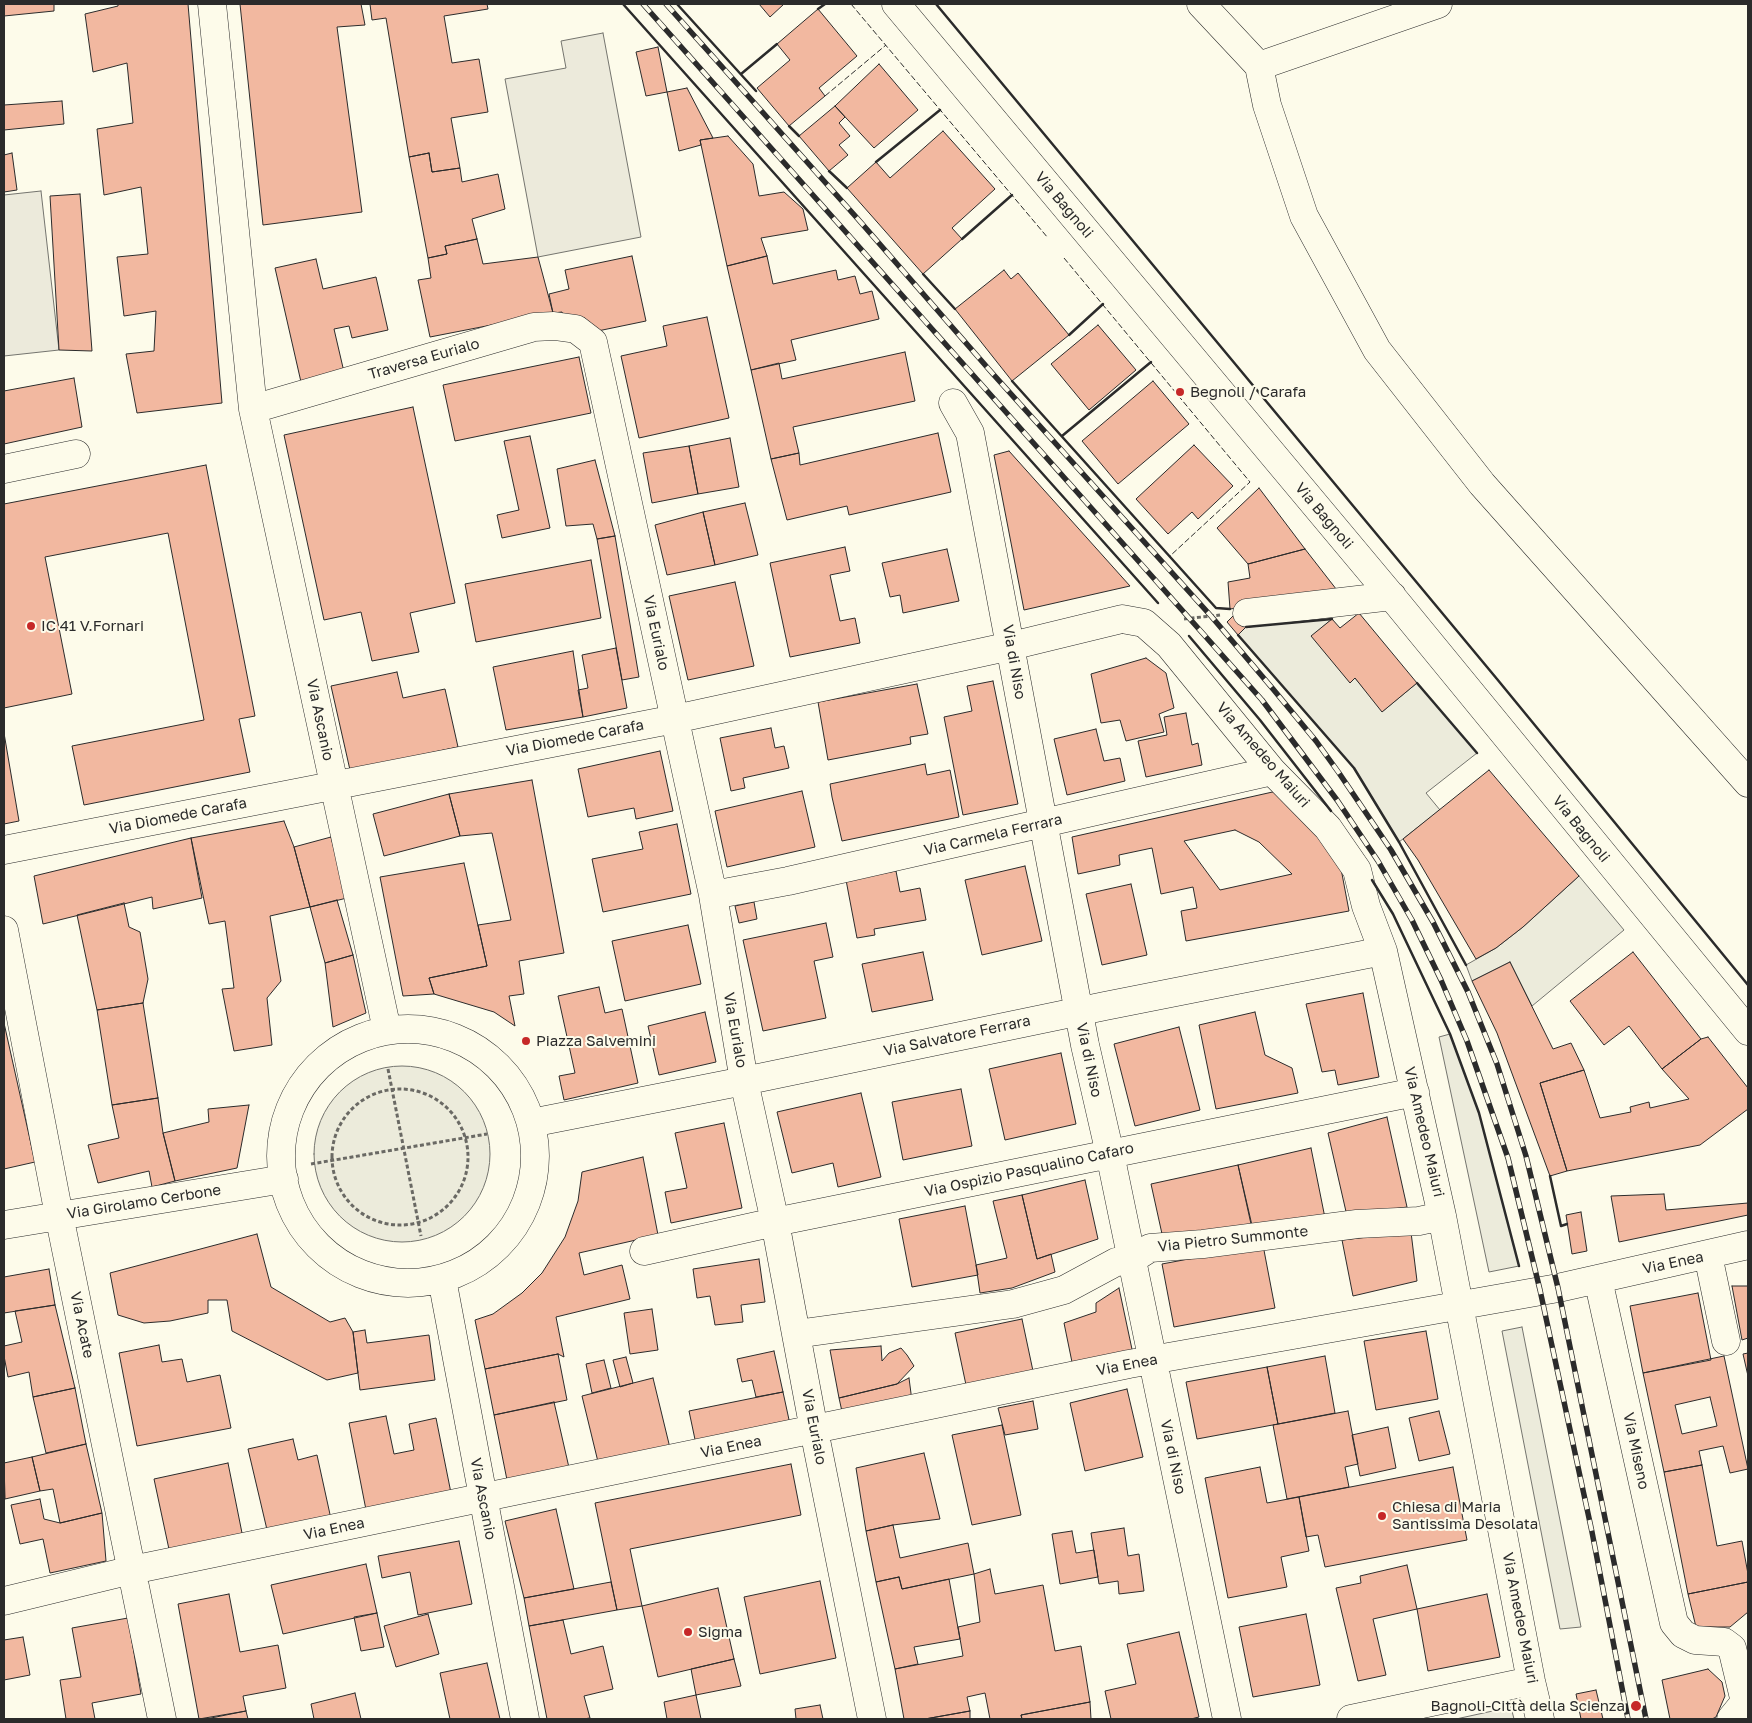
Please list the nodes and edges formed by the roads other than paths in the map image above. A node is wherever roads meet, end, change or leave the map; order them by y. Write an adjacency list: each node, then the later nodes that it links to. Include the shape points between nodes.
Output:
1 (212, 4): 8 (street, Via Ascanio)
2 (896, 4): 11 (street, Via Bagnoli)
3 (1201, 4): 5 (street)
4 (1438, 4): 5 (street)
5 (1259, 66): 17 (street, via 1267,105 1304,216 1377,350 1482,484)
6 (594, 342): 8 (street, Traversa Eurialo, via 576,329 534,327); 15 (street, Via Eurialo)
7 (953, 403): 14 (street, Via di Niso, via 970,433)
8 (253, 409): 18 (street, Via Ascanio)
9 (76, 454): 10 (street)
10 (4, 469)
11 (1392, 596): 12 (street); 26 (street, Via Bagnoli)
12 (1247, 613)
13 (1144, 623): 14 (street, Via Diomede Carafa, via 1122,618); 16 (street, Via Amedeo Maiuri, via 1169,645)
14 (1011, 646): 15 (street, Via Diomede Carafa); 19 (street, Via di Niso)
15 (675, 719): 18 (street, Via Diomede Carafa); 21 (street, Via Eurialo)
16 (1272, 771): 19 (street, Via Carmela Ferrara); 23 (street, Via Amedeo Maiuri, via 1328,828 1357,870)
17 (1748, 783)
18 (334, 785): 20 (street, Via Diomede Carafa); 25 (street, Via Ascanio)
19 (1044, 824): 21 (street, Via Carmela Ferrara); 24 (street, Via di Niso)
20 (4, 850)
21 (713, 895): 27 (street, Via Eurialo)
22 (4, 930): 32 (street, Via Acate)
23 (1383, 951): 24 (street, Via Salvatore Ferrara); 28 (street, Via Amedeo Maiuri)
24 (1079, 1012): 27 (street, Via Salvatore Ferrara); 30 (street, Via di Niso)
25 (387, 1030): 29 (street, via 419,1029 451,1036 480,1050 504,1072 522,1100); 31 (street, via 355,1040 327,1058 304,1083 288,1113 282,1146)
26 (1748, 1031)
27 (744, 1081): 29 (street, Via Salvatore Ferrara); 34 (street, Via Eurialo)
28 (1415, 1092): 30 (street, Via Ospizio Pasqualino Cafaro); 33 (street, Via Amedeo Maiuri)
29 (531, 1123): 40 (street, via 535,1168 525,1206 505,1238 476,1264)
30 (1110, 1154): 34 (street, Via Ospizio Pasqualino Cafaro); 39 (street, Via di Niso)
31 (284, 1179): 32 (street, Via Girolamo Cerbone); 40 (street, via 295,1212 304,1227 314,1241 341,1264 373,1278 407,1283)
32 (60, 1215): 35 (street, Via Girolamo Cerbone); 48 (street, Via Acate)
33 (1442, 1216): 39 (street, Via Pietro Summonte, via 1150,1248); 42 (street, Via Amedeo Maiuri)
34 (775, 1222): 37 (street, Via Ospizio Pasqualino Cafaro); 43 (street, Via Eurialo)
35 (4, 1225)
36 (1748, 1246): 38 (street, Via Enea)
37 (644, 1251)
38 (1708, 1255): 41 (street, Via Enea); 44 (street)
39 (1131, 1260): 43 (street, Via Pietro Summonte, via 1116,1262 1064,1290 1013,1304); 45 (street, Via di Niso)
40 (442, 1279): 47 (street, Via Ascanio)
41 (1598, 1279): 42 (street, Via Enea); 50 (street, Via Miseno, via 1674,1623 1683,1634 1695,1640)
42 (1460, 1305): 45 (street, Via Enea); 51 (street, Via Amedeo Maiuri)
43 (796, 1334): 46 (street, Via Eurialo)
44 (1726, 1341)
45 (1152, 1360): 46 (street, Via Enea); 56 (street, Via di Niso)
46 (814, 1430): 47 (street, Via Enea); 55 (street, Via Eurialo)
47 (482, 1498): 48 (street, Via Enea); 54 (street, Via Ascanio)
48 (132, 1570): 49 (street, Via Enea); 53 (street, Via Acate)
49 (4, 1601)
50 (1740, 1641): 52 (street)
51 (1531, 1681): 57 (street); 58 (street, Via Amedeo Maiuri)
52 (1742, 1708)
53 (162, 1719)
54 (525, 1719)
55 (872, 1719)
56 (1227, 1719)
57 (1351, 1719)
58 (1540, 1719)

